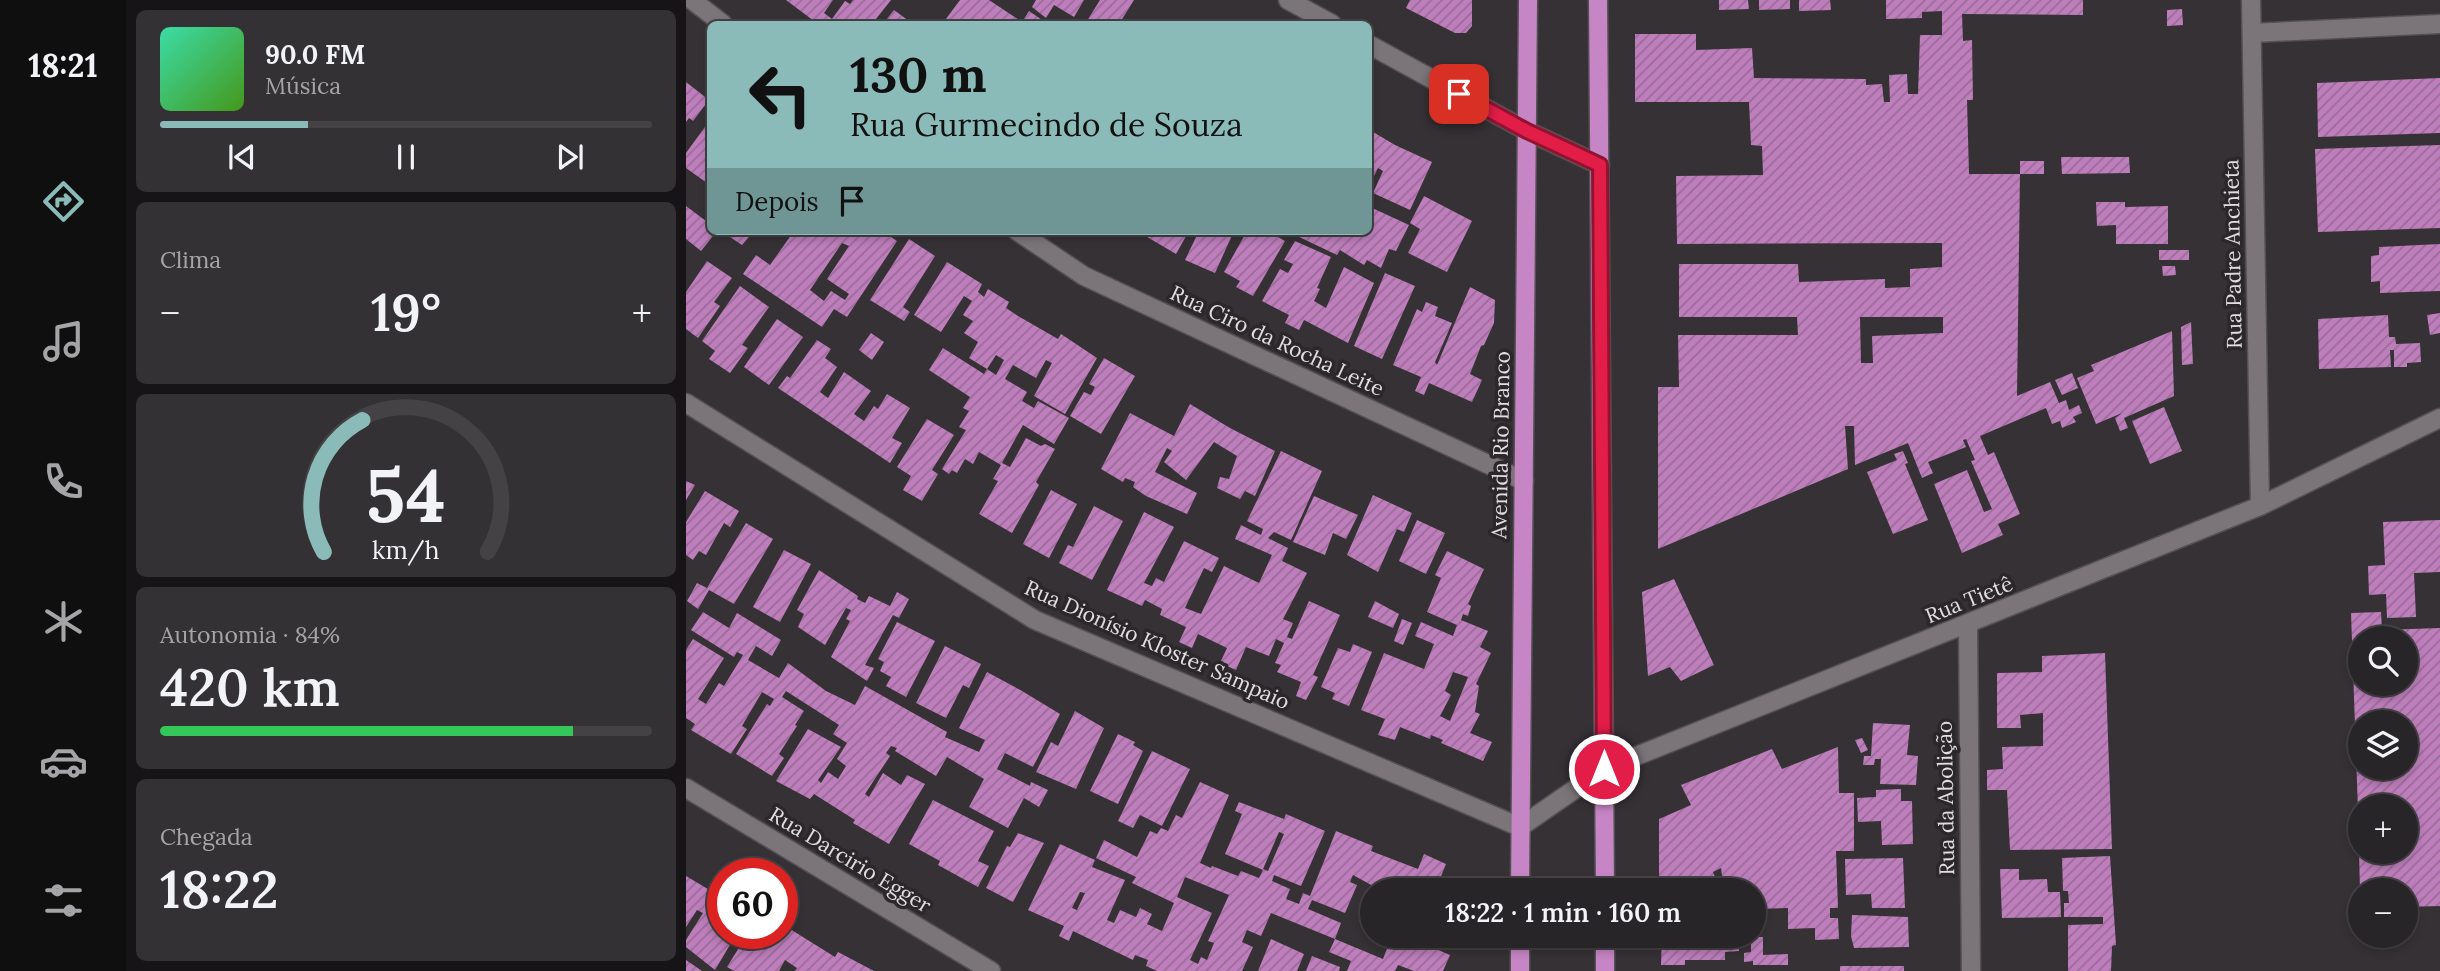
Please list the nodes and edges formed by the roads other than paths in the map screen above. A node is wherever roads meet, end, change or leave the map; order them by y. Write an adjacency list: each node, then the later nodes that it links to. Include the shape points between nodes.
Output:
1 (692, 0): 6 (street)
2 (1288, 0): 7 (street)
3 (1528, 0): 11 (main road, Avenida Rio Branco)
4 (1598, 0): 12 (main road)
5 (2251, 0): 9 (street, Rua Padre Anchieta)
6 (719, 21)
7 (1326, 21)
8 (2440, 24): 9 (street)
9 (2252, 33): 17 (street, Rua Padre Anchieta)
10 (1372, 46): 11 (street)
11 (1527, 131): 12 (street); 16 (main road, Avenida Rio Branco)
12 (1600, 165): 19 (main road)
13 (1023, 235): 16 (street, Rua Ciro da Rocha Leite, via 1084,276)
14 (686, 403): 21 (street, Rua Dionísio Kloster Sampaio, via 1035,620)
15 (2440, 418): 17 (street, Rua Tietê)
16 (1524, 481): 21 (main road, Avenida Rio Branco)
17 (2260, 506): 18 (street, Rua Tietê)
18 (1968, 625): 19 (street, Rua Tietê); 29 (street, Rua da Abolição)
19 (1604, 769): 21 (street, Rua Tietê); 23 (main road)
20 (686, 788): 26 (street, Rua Darcirio Egger)
21 (1520, 827): 22 (main road, Avenida Rio Branco)
22 (1520, 878)
23 (1605, 878)
24 (1520, 948): 27 (main road)
25 (1605, 948): 28 (main road)
26 (991, 971)
27 (1520, 971)
28 (1605, 971)
29 (1971, 971)

